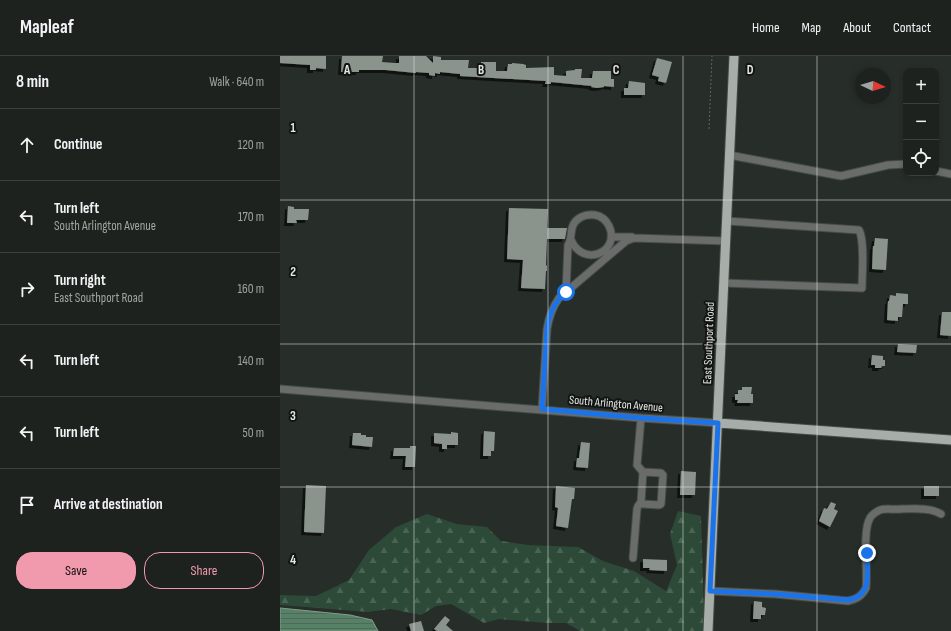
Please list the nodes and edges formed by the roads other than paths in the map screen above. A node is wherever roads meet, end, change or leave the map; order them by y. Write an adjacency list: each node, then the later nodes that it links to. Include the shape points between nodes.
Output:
1 (734, 56): 2 (main road, East Southport Road)
2 (729, 155): 3 (street, via 841,176 888,164); 6 (main road, East Southport Road)
3 (903, 164)
4 (939, 172): 5 (street)
5 (951, 174)
6 (727, 221): 10 (main road, East Southport Road); 11 (street, via 859,230 862,234 862,288)
7 (611, 237): 8 (street); 9 (street, via 606,248 590,256 583,254); 9 (street, via 608,224 598,216 591,215 575,223)
8 (634, 238): 10 (street); 12 (street, via 626,241)
9 (571, 240): 12 (street, via 568,245)
10 (726, 241): 11 (main road, East Southport Road)
11 (724, 284): 16 (main road, East Southport Road)
12 (566, 292): 14 (street, via 553,306 549,316)
13 (280, 389): 14 (street, South Arlington Avenue)
14 (542, 409): 15 (street, South Arlington Avenue)
15 (641, 418): 16 (street, South Arlington Avenue); 18 (street, via 637,465)
16 (718, 423): 17 (main road, South Arlington Avenue); 22 (main road, East Southport Road)
17 (951, 440)
18 (643, 472): 19 (street); 19 (street, via 663,475 661,504)
19 (641, 502): 21 (street, via 637,509)
20 (940, 514): 22 (street, via 926,510 880,510 871,516 866,533 866,588 855,600)
21 (633, 558)
22 (710, 591): 23 (main road, East Southport Road)
23 (708, 631)

